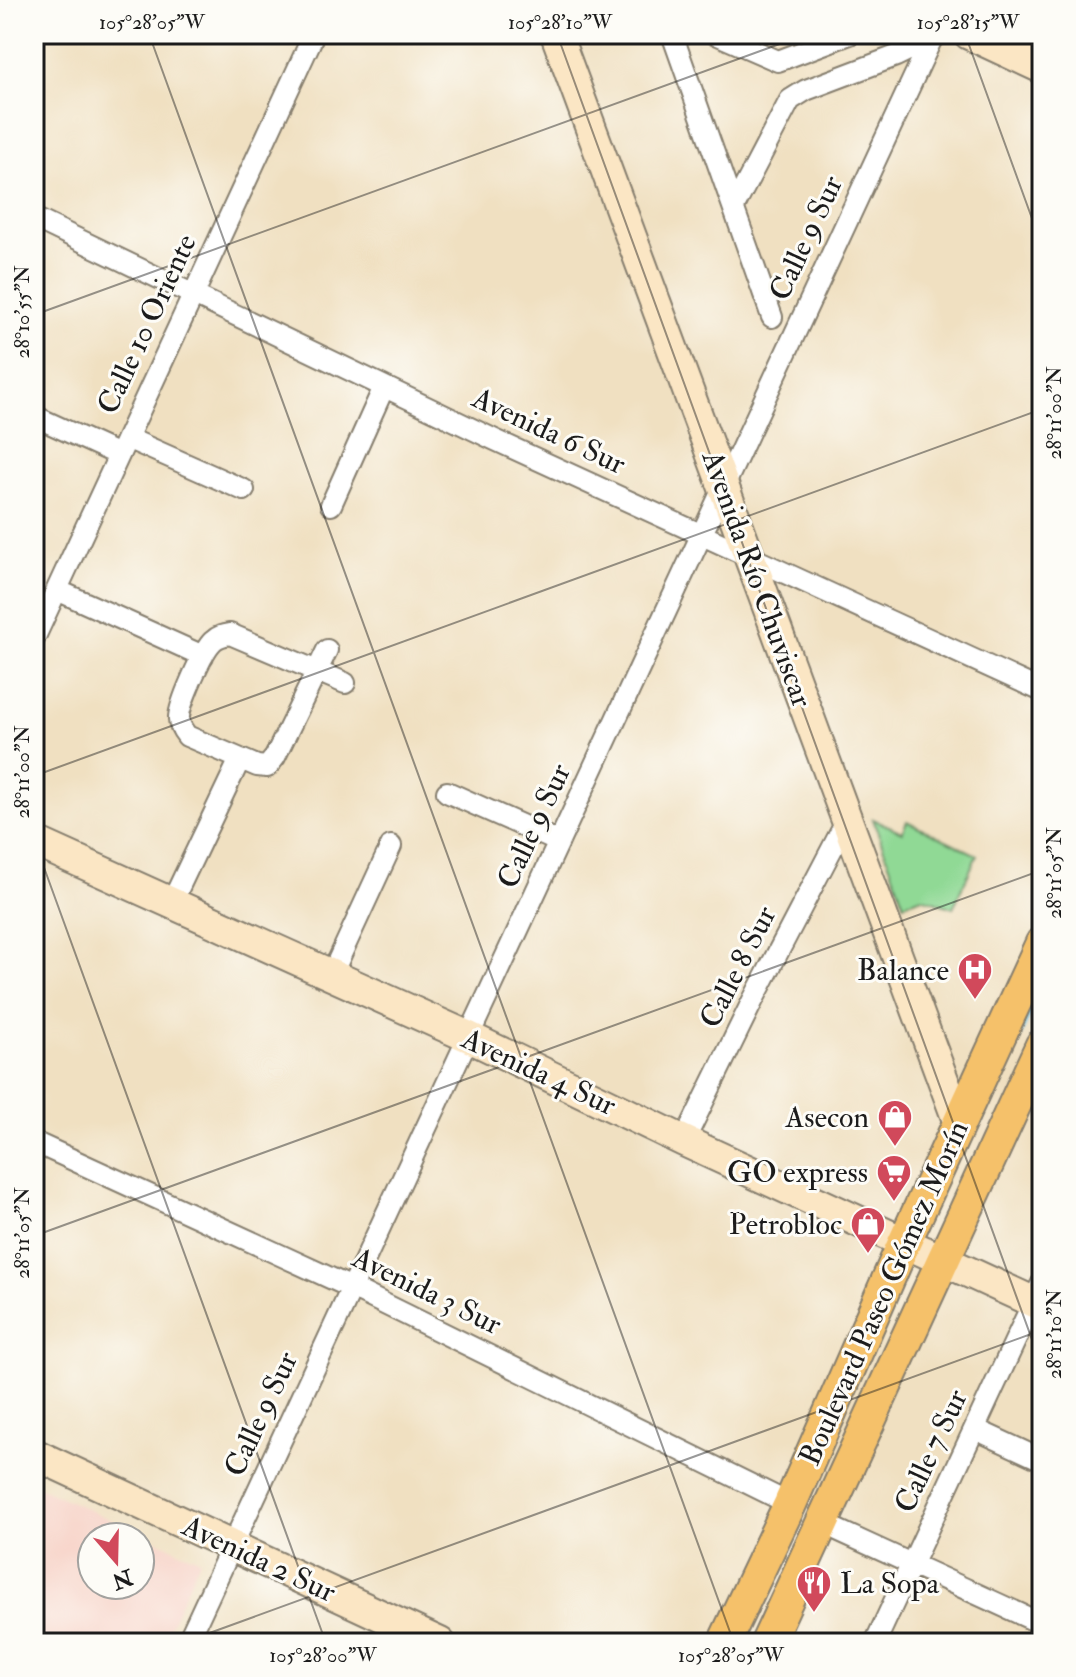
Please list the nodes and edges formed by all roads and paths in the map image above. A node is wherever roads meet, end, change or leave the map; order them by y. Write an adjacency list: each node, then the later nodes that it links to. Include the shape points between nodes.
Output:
1 (314, 34): 11 (street, Calle 10 Oriente)
2 (556, 34): 16 (street, Avenida Río Chuviscar)
3 (672, 34): 9 (street)
4 (716, 34): 5 (street, via 778,61)
5 (850, 34)
6 (969, 34): 8 (street)
7 (933, 36): 9 (street, via 790,100); 16 (street, Calle 9 Sur)
8 (1042, 68)
9 (734, 207): 12 (street)
10 (34, 218): 11 (street, Avenida 6 Sur)
11 (193, 296): 13 (street, Avenida 6 Sur); 15 (street, Calle 10 Oriente)
12 (772, 317)
13 (384, 387): 18 (street); 19 (street, Avenida 6 Sur)
14 (34, 416): 15 (street)
15 (123, 447): 17 (street); 21 (street, Calle 10 Oriente)
16 (724, 487): 19 (street, Calle 9 Sur); 20 (street, Avenida Río Chuviscar)
17 (244, 490)
18 (331, 505)
19 (702, 534): 20 (street, Avenida 6 Sur); 32 (street, Calle 9 Sur)
20 (749, 556): 27 (street, Avenida 6 Sur); 30 (street, Avenida Río Chuviscar)
21 (57, 590): 22 (street, Calle 10 Oriente); 24 (street)
22 (34, 639)
23 (327, 650): 25 (street)
24 (203, 656): 25 (street, via 214,640 230,634); 28 (street, via 180,708 179,723 187,736)
25 (317, 671): 26 (street); 28 (street, via 267,767)
26 (345, 683)
27 (1042, 691)
28 (240, 759): 34 (street)
29 (447, 792): 32 (street)
30 (847, 820): 39 (street, Avenida Río Chuviscar); 40 (street, Calle 8 Sur)
31 (34, 841): 34 (street, Avenida 4 Sur)
32 (559, 842): 37 (street, Calle 9 Sur)
33 (391, 846): 36 (street)
34 (171, 904): 36 (street, Avenida 4 Sur)
35 (1042, 943): 39 (main road, Boulevard Paseo Gómez Morín)
36 (331, 976): 37 (street, Avenida 4 Sur)
37 (469, 1037): 40 (street, Avenida 4 Sur); 45 (street, Calle 9 Sur)
38 (1042, 1045): 42 (main road, Boulevard Paseo Gómez Morín)
39 (959, 1123): 42 (main road, via 967,1151); 43 (main road, Boulevard Paseo Gómez Morín)
40 (684, 1141): 43 (street, Avenida 4 Sur)
41 (34, 1142): 45 (street, Avenida 3 Sur)
42 (969, 1202): 44 (main road, Boulevard Paseo Gómez Morín)
43 (904, 1243): 44 (street, Avenida 4 Sur); 50 (main road, Boulevard Paseo Gómez Morín)
44 (942, 1260): 46 (street, Avenida 4 Sur); 51 (main road, Boulevard Paseo Gómez Morín)
45 (352, 1288): 50 (street, Avenida 3 Sur); 52 (street, Calle 9 Sur)
46 (1039, 1297): 47 (street, Calle 7 Sur)
47 (975, 1429): 49 (street); 53 (street, Calle 7 Sur)
48 (34, 1454): 52 (street, Avenida 2 Sur)
49 (1042, 1460)
50 (790, 1504): 57 (main road, Boulevard Paseo Gómez Morín)
51 (822, 1523): 53 (street); 58 (main road, Boulevard Paseo Gómez Morín)
52 (232, 1546): 55 (street, Calle 9 Sur); 56 (street, Avenida 2 Sur)
53 (912, 1564): 54 (street); 59 (street, Calle 7 Sur)
54 (1042, 1624)
55 (187, 1643)
56 (440, 1643)
57 (724, 1643)
58 (767, 1643)
59 (875, 1643)

